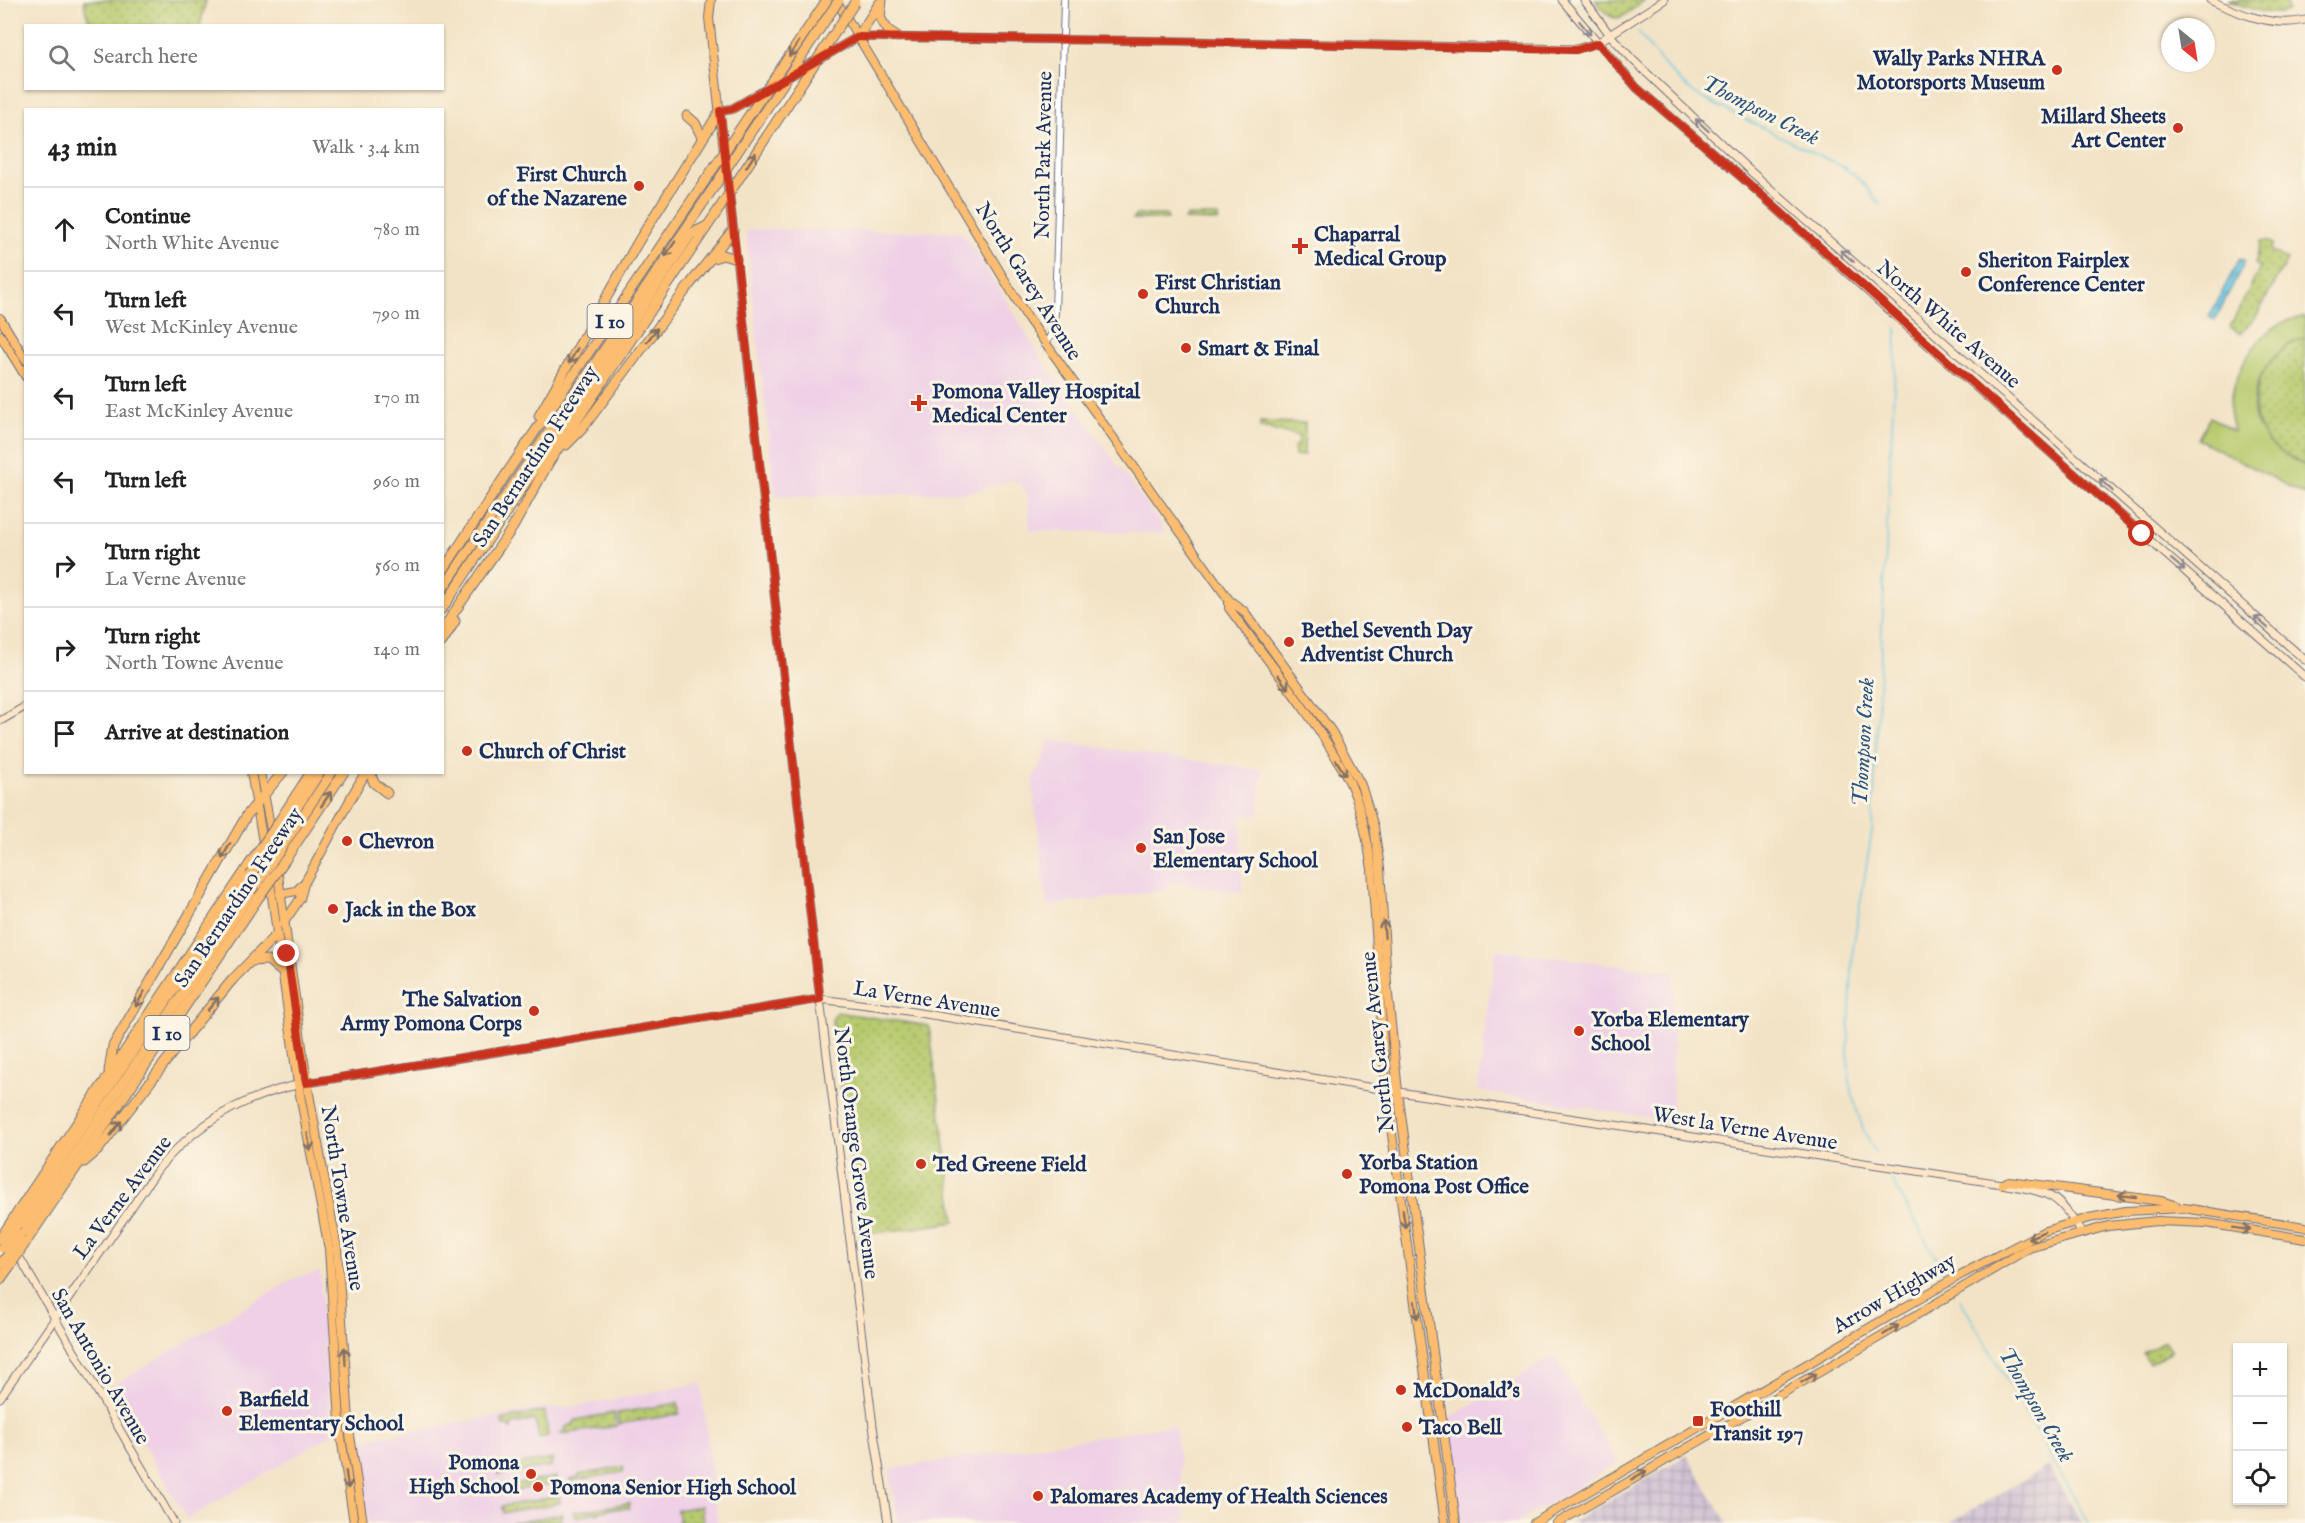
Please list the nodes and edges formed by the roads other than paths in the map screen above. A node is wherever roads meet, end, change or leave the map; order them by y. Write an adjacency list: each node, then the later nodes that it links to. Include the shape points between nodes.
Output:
1 (711, 0): 17 (main road, North Orange Grove Avenue, via 709,18)
2 (826, 0): 30 (highway, San Bernardino Freeway / I 10, one-way to 30, bridge)
3 (838, 0): 13 (main road, North Garey Avenue); 35 (highway, one-way to 35, bridge)
4 (882, 0): 13 (highway); 14 (highway, via 880,18)
5 (1064, 0): 15 (street, North Park Avenue)
6 (1562, 0): 16 (main road, North White Avenue, one-way to 16)
7 (1584, 0): 12 (main road, North White Avenue)
8 (1664, 0): 12 (main road)
9 (2210, 0): 11 (main road, via 2244,15)
10 (856, 1): 20 (highway, San Bernardino Freeway / I 10, one-way to 10, bridge)
11 (2305, 20)
12 (1610, 35): 16 (main road); 40 (main road, North White Avenue, one-way to 12, via 1748,168)
13 (858, 37): 14 (main road); 17 (main road, via 732,109); 26 (main road, North Garey Avenue)
14 (898, 37): 15 (main road)
15 (1063, 40): 16 (main road, via 1576,50); 26 (street, North Park Avenue, via 1056,313 1052,335)
16 (1598, 43): 41 (main road, North White Avenue, one-way to 41, via 1637,88)
17 (720, 111): 19 (highway); 21 (main road, North Orange Grove Avenue)
18 (687, 116): 19 (highway)
19 (702, 137): 30 (highway, one-way to 30)
20 (707, 226): 29 (highway, San Bernardino Freeway / I 10); 37 (highway, via 691,234)
21 (733, 230): 22 (highway); 23 (main road, North Orange Grove Avenue)
22 (710, 259): 23 (highway, via 723,255); 29 (highway, one-way to 22, via 582,429)
23 (736, 259): 67 (main road, North Orange Grove Avenue)
24 (0, 318): 27 (main road)
25 (0, 335): 28 (main road)
26 (1045, 345): 36 (main road, North Garey Avenue)
27 (24, 357)
28 (24, 374)
29 (549, 462): 32 (highway, San Bernardino Freeway / I 10)
30 (505, 476): 31 (highway, San Bernardino Freeway / I 10)
31 (484, 508): 33 (highway); 34 (highway, San Bernardino Freeway / I 10)
32 (513, 527): 38 (highway, San Bernardino Freeway / I 10); 39 (highway)
33 (444, 560)
34 (444, 569)
35 (444, 587)
36 (1229, 600): 43 (main road, North Garey Avenue, one-way to 43, via 1229,608); 45 (main road, North Garey Avenue, via 1247,615)
37 (444, 606)
38 (444, 627)
39 (444, 639)
40 (2305, 660)
41 (2305, 677)
42 (24, 707): 44 (main road)
43 (1309, 719): 45 (main road, via 1316,716); 70 (main road, North Garey Avenue, one-way to 70, via 1346,776 1367,837)
44 (0, 721)
45 (1344, 753): 71 (main road, North Garey Avenue, one-way to 45, via 1378,847 1369,806)
46 (251, 774): 58 (main road, North Towne Avenue)
47 (260, 774): 56 (main road, North Towne Avenue)
48 (281, 774): 56 (highway)
49 (310, 774): 59 (highway, San Bernardino Freeway / I 10)
50 (319, 774): 59 (highway)
51 (331, 774): 78 (highway, bridge)
52 (343, 774): 72 (highway, San Bernardino Freeway / I 10, one-way to 52, bridge)
53 (367, 774): 57 (highway)
54 (369, 774): 55 (highway)
55 (387, 793)
56 (265, 794): 58 (highway); 61 (main road, North Towne Avenue)
57 (351, 798): 60 (main road)
58 (257, 801): 62 (main road, North Towne Avenue); 68 (highway, one-way to 68, via 113,1046)
59 (279, 828): 68 (highway, San Bernardino Freeway / I 10, bridge, via 249,866); 78 (highway, bridge)
60 (304, 884): 61 (main road, via 296,891); 63 (main road, via 300,899)
61 (280, 894): 63 (main road, North Towne Avenue)
62 (272, 899): 63 (main road); 64 (main road, North Towne Avenue)
63 (283, 924): 64 (main road); 69 (main road, North Towne Avenue)
64 (276, 935): 65 (highway); 66 (main road, North Towne Avenue)
65 (251, 961): 66 (highway, via 268,960); 72 (highway, one-way to 65, via 98,1150 177,1047)
66 (281, 971): 69 (main road, North Towne Avenue)
67 (820, 999): 69 (main road, La Verne Avenue); 70 (main road, La Verne Avenue); 95 (main road, North Orange Grove Avenue)
68 (108, 1076): 78 (highway, San Bernardino Freeway / I 10)
69 (302, 1083): 86 (main road, La Verne Avenue, via 237,1104 183,1141 152,1177); 93 (main road, North Towne Avenue, one-way to 93, via 330,1259 341,1437); 94 (main road, North Towne Avenue, one-way to 69, via 350,1436 338,1258)
70 (1386, 1090): 71 (main road, West la Verne Avenue); 82 (main road, North Garey Avenue, one-way to 82)
71 (1398, 1092): 73 (main road, West la Verne Avenue); 83 (main road, North Garey Avenue)
72 (75, 1169): 78 (highway, San Bernardino Freeway / I 10)
73 (2002, 1184): 74 (main road, one-way to 73, via 2161,1201 2009,1180); 75 (main road, West la Verne Avenue, via 2045,1193 2062,1204)
74 (2184, 1208): 75 (main road, Arrow Highway, via 2126,1211); 77 (main road, Arrow Highway)
75 (2075, 1222): 79 (main road, West la Verne Avenue); 98 (main road, Arrow Highway, one-way to 98, via 2023,1240)
76 (0, 1225): 86 (main road, San Antonio Avenue)
77 (2305, 1227)
78 (19, 1230): 81 (highway, San Bernardino Freeway / I 10, bridge); 81 (highway, San Bernardino Freeway / I 10, bridge)
79 (2081, 1232): 80 (main road, Arrow Highway, one-way to 80, via 2137,1222 2184,1221); 99 (main road, Arrow Highway, one-way to 79, via 2029,1248)
80 (2305, 1239)
81 (4, 1251): 84 (highway); 85 (highway, San Bernardino Freeway / I 10)
82 (1408, 1252): 83 (main road); 87 (main road, North Garey Avenue, one-way to 87)
83 (1422, 1264): 89 (main road, North Garey Avenue)
84 (0, 1265)
85 (0, 1280)
86 (55, 1318): 88 (main road, La Verne Avenue); 92 (main road, San Antonio Avenue)
87 (1427, 1397): 89 (main road); 90 (main road, North Garey Avenue)
88 (0, 1398)
89 (1442, 1427): 91 (main road, North Garey Avenue)
90 (1432, 1439): 91 (main road, via 1441,1447); 96 (main road, North Garey Avenue)
91 (1450, 1478): 97 (main road, North Garey Avenue)
92 (174, 1523)
93 (354, 1523)
94 (363, 1523)
95 (888, 1523)
96 (1445, 1523)
97 (1456, 1523)
98 (1534, 1523)
99 (1557, 1523)

